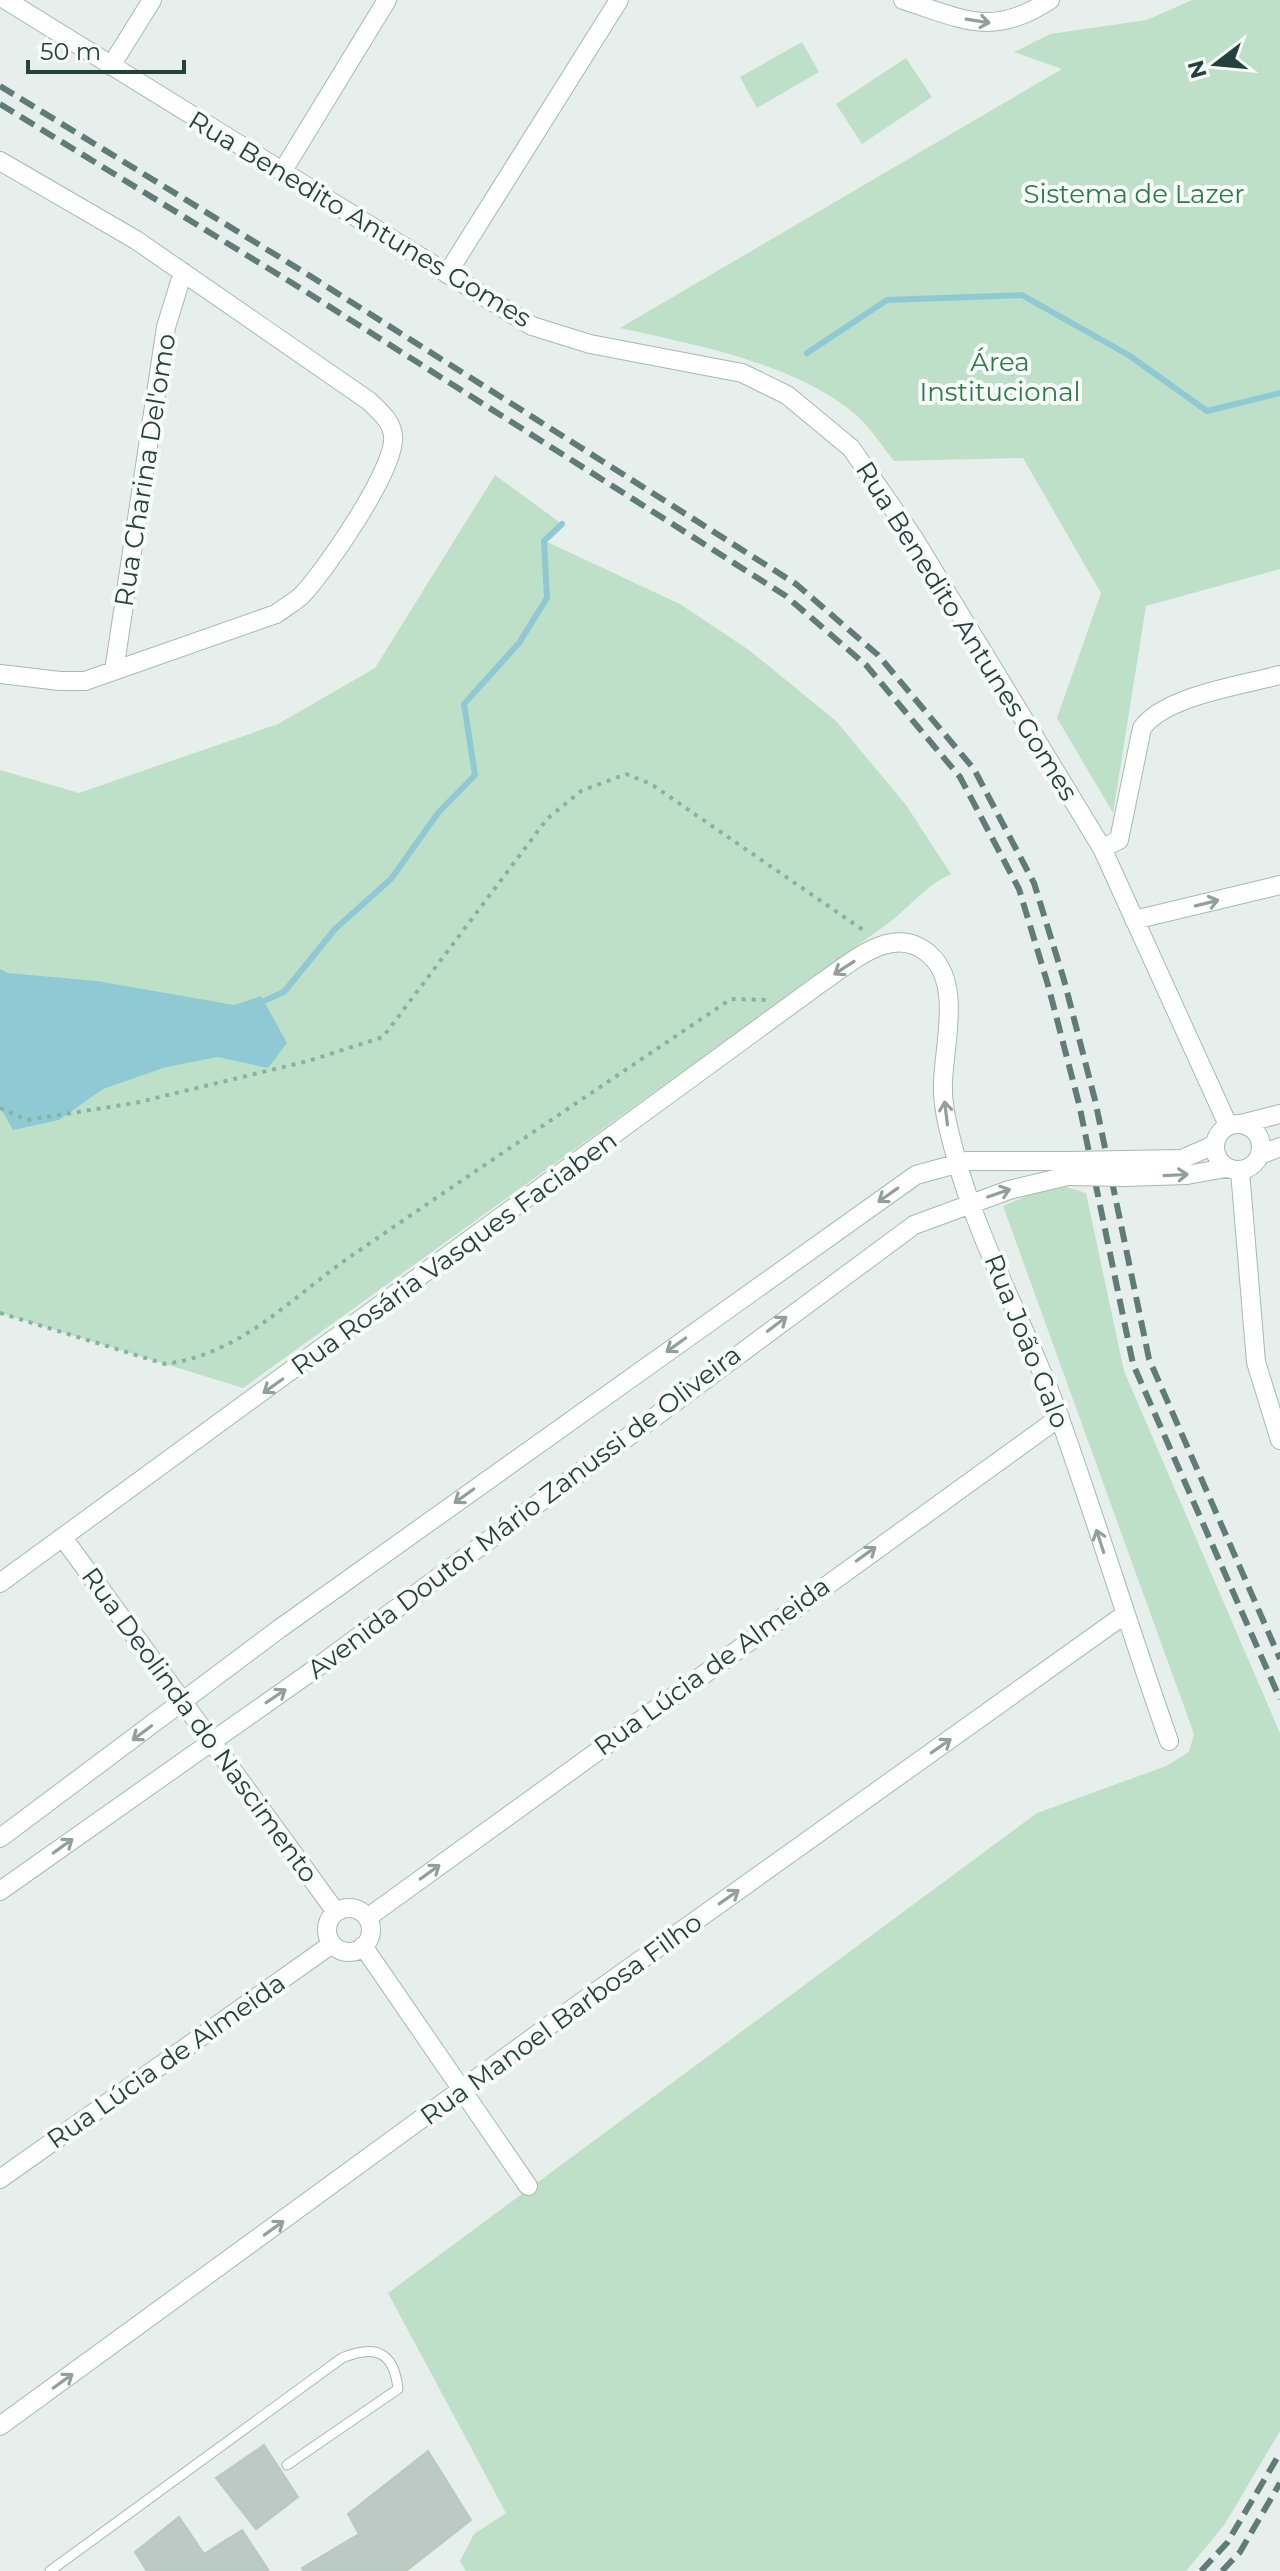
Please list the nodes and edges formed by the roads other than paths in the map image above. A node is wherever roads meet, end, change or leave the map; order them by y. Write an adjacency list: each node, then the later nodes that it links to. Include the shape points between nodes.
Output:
1 (6, 0): 7 (street, Rua Benedito Antunes Gomes)
2 (152, 0): 7 (street)
3 (387, 0): 9 (street)
4 (619, 0): 11 (street)
5 (903, 0): 6 (street, one-way to 6, via 991,24 1009,22)
6 (1050, 0)
7 (111, 66): 9 (street, Rua Benedito Antunes Gomes)
8 (0, 161): 10 (street)
9 (282, 172): 11 (street, Rua Benedito Antunes Gomes)
10 (183, 272): 12 (street, Rua Charina Del'omo, via 166,327); 12 (street, via 369,401 394,435 387,470 302,595 276,614)
11 (447, 274): 15 (street, Rua Benedito Antunes Gomes, via 532,326 590,344 742,373 787,395 851,448 913,537)
12 (114, 671): 13 (street, via 85,681)
13 (0, 674)
14 (1280, 675): 15 (street, via 1150,716 1142,728 1119,840)
15 (1102, 848): 17 (street, Rua Benedito Antunes Gomes)
16 (1280, 885): 17 (street, one-way to 16)
17 (1134, 920): 20 (street, Rua Benedito Antunes Gomes)
18 (882, 943): 24 (street, Rua João Galo, one-way to 18, via 946,1123 947,989 941,968 914,946); 31 (street, Rua Rosária Vasques Faciaben, one-way to 31)
19 (1280, 1114): 20 (street)
20 (1234, 1124): 21 (street, via 1218,1133); 23 (street, via 1254,1130 1261,1141)
21 (1214, 1145): 26 (street, via 1182,1159); 27 (street, via 1217,1158)
22 (1280, 1147): 23 (street)
23 (1260, 1155): 27 (street, via 1252,1166)
24 (957, 1163): 25 (street, Avenida Doutor Mário Zanussi de Oliveira); 28 (street, Rua João Galo); 34 (street, Avenida Doutor Mário Zanussi de Oliveira, one-way to 34, via 916,1175)
25 (1069, 1168): 26 (street, bridge); 28 (street, Avenida Doutor Mário Zanussi de Oliveira, one-way to 25)
26 (1123, 1169): 27 (street, one-way to 27, via 1187,1175)
27 (1233, 1170): 30 (street, via 1256,1362)
28 (971, 1203): 29 (street, Rua João Galo); 35 (street, Avenida Doutor Mário Zanussi de Oliveira, one-way to 28, via 312,1671 914,1225)
29 (1060, 1417): 33 (street, Rua João Galo, one-way to 29); 40 (street, Rua Lúcia de Almeida, one-way to 29)
30 (1280, 1440)
31 (64, 1539): 32 (street, Rua Rosária Vasques Faciaben); 34 (street, Rua Deolinda do Nascimento)
32 (0, 1583)
33 (1124, 1615): 36 (street, Rua João Galo); 43 (street, Rua Manoel Barbosa Filho, one-way to 33)
34 (184, 1701): 35 (street, Rua Deolinda do Nascimento); 37 (street, Avenida Doutor Mário Zanussi de Oliveira, one-way to 37)
35 (212, 1739): 38 (street, Avenida Doutor Mário Zanussi de Oliveira, one-way to 35); 39 (street, Rua Deolinda do Nascimento)
36 (1169, 1741)
37 (0, 1838)
38 (0, 1891)
39 (336, 1912): 40 (street, via 353,1908); 41 (street, via 327,1927)
40 (367, 1918): 42 (street, via 370,1934)
41 (332, 1944): 42 (street, via 349,1952); 44 (street, Rua Lúcia de Almeida)
42 (363, 1946): 43 (street)
43 (462, 2090): 45 (street); 46 (street, Rua Manoel Barbosa Filho, one-way to 43)
44 (0, 2179)
45 (528, 2186)
46 (0, 2426)
47 (287, 2465): 48 (lane, via 398,2389 396,2371 386,2356 370,2350 342,2358)
48 (50, 2571)

